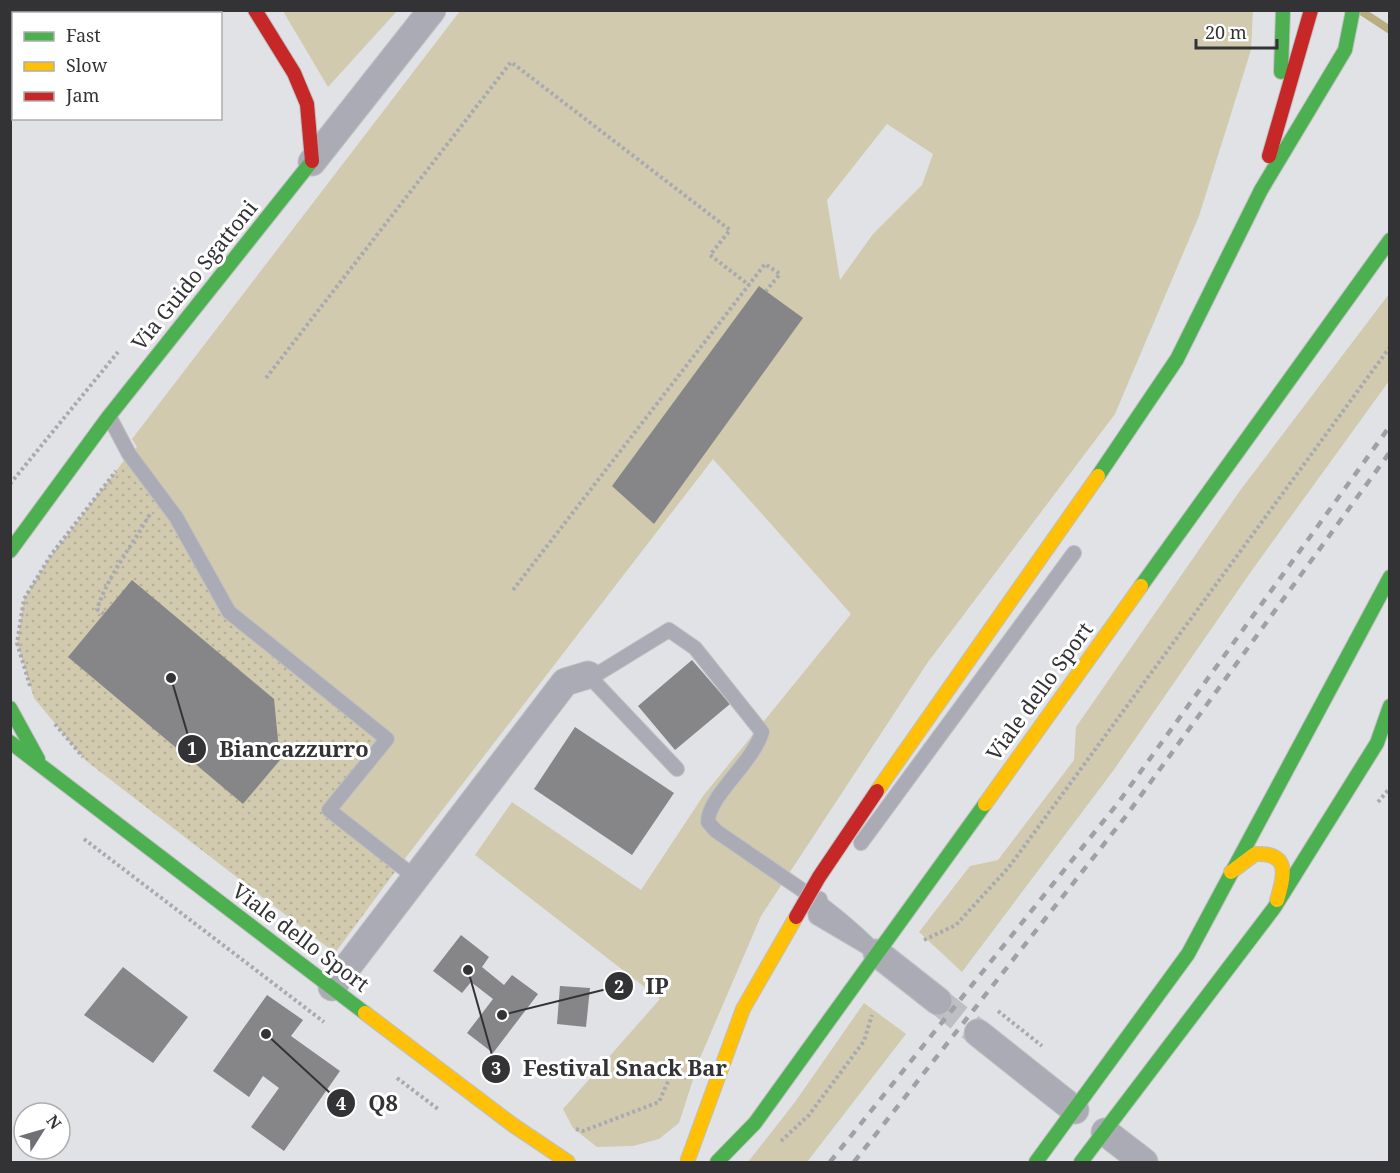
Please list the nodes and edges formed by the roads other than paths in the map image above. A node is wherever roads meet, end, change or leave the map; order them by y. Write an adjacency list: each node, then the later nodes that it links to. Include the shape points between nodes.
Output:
1 (255, 10): 7 (main road, via 294,73 307,104)
2 (432, 10): 7 (street)
3 (1283, 10): 6 (main road)
4 (1311, 10): 6 (main road)
5 (1353, 10): 8 (main road, via 1345,50)
6 (1279, 117): 8 (main road)
7 (312, 162): 10 (main road, Via Guido Sgattoni)
8 (1261, 190): 34 (main road, bridge, via 1177,359 819,877 743,1009)
9 (1389, 240): 27 (main road, Viale dello Sport)
10 (109, 416): 11 (main road, Via Guido Sgattoni); 23 (lane, via 129,453 161,495 229,612 387,739 329,810)
11 (12, 553)
12 (1074, 553): 21 (lane)
13 (1389, 576): 22 (main road)
14 (588, 675): 20 (lane); 23 (street, via 565,682); 25 (lane, via 599,673 669,630 695,648 762,732 758,747 712,806 708,822)
15 (1389, 706): 18 (main road)
16 (10, 708): 19 (main road)
17 (10, 742): 19 (main road, Viale dello Sport)
18 (1383, 747): 26 (main road)
19 (42, 766): 28 (main road, Viale dello Sport)
20 (677, 769)
21 (854, 853)
22 (1231, 872): 26 (main road, via 1255,854 1278,859 1285,875); 31 (main road, via 1188,954)
23 (416, 878): 28 (street)
24 (833, 881): 25 (lane)
25 (818, 902): 27 (lane, via 816,917)
26 (1274, 908): 32 (main road)
27 (886, 960): 29 (street); 35 (main road, Viale dello Sport, via 754,1123)
28 (332, 987): 33 (main road, Viale dello Sport)
29 (938, 1001)
30 (978, 1033): 31 (street)
31 (1075, 1110): 36 (main road)
32 (1105, 1132): 37 (main road); 38 (street)
33 (568, 1162)
34 (687, 1162)
35 (717, 1162)
36 (1036, 1162)
37 (1081, 1162)
38 (1144, 1162)

